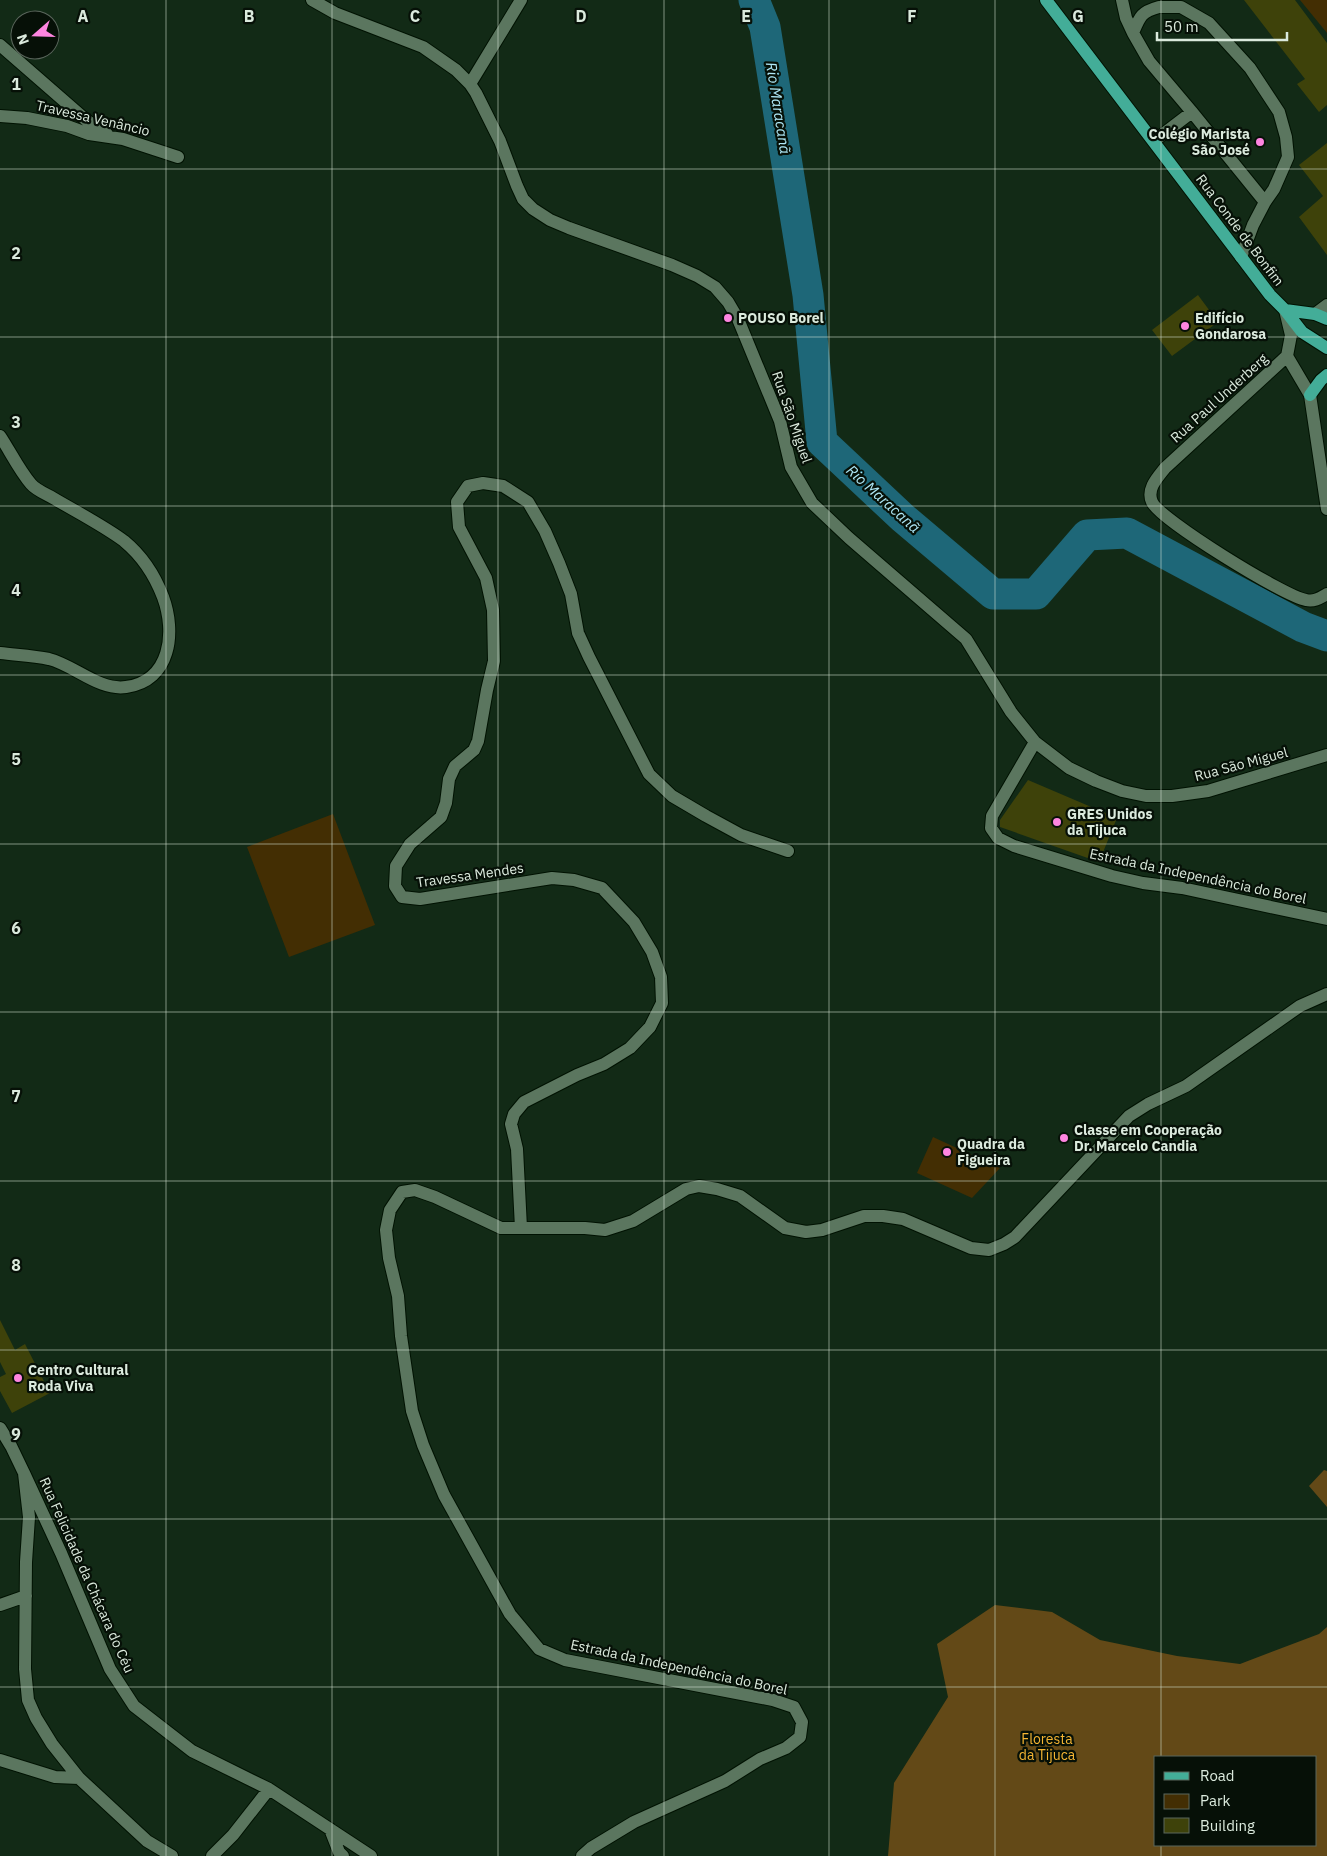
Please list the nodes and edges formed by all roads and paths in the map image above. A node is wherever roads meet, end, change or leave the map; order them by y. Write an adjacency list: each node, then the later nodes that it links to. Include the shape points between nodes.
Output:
1 (312, 0): 7 (street, Rua São Miguel, via 335,13 424,47)
2 (521, 0): 7 (street)
3 (1046, 0): 11 (main road, Rua Conde de Bonfim)
4 (1122, 0): 5 (street)
5 (1133, 33): 8 (street, via 1149,61); 13 (street, via 1146,11 1181,7 1209,23 1250,68 1279,112 1286,137 1288,157)
6 (0, 45): 10 (street, via 86,120 105,133)
7 (470, 84): 27 (street, Rua São Miguel, via 500,140 523,199 533,210 550,220 697,276 715,287 728,302 738,318 780,421 791,467 812,503 966,639 1011,712)
8 (1192, 112): 11 (street); 13 (street)
9 (0, 116): 10 (street, Travessa Venâncio, via 27,118)
10 (123, 139): 12 (street, Travessa Venâncio)
11 (1154, 141): 14 (main road, Rua Conde de Bonfim)
12 (178, 157)
13 (1265, 202): 14 (street, via 1253,224)
14 (1242, 257): 16 (main road, Rua Conde de Bonfim)
15 (1327, 305): 17 (street)
16 (1285, 310): 17 (main road); 19 (main road, Rua Conde de Bonfim, via 1302,332); 20 (street, Rua Paul Underberg, via 1291,335)
17 (1315, 314): 18 (main road)
18 (1327, 319)
19 (1327, 348)
20 (1287, 356): 22 (street); 25 (street, Rua Paul Underberg, via 1165,468 1150,491 1152,502 1161,513 1228,560 1293,596 1306,600)
21 (1327, 375): 22 (main road)
22 (1310, 395): 24 (street)
23 (0, 436): 26 (street, via 32,485 124,542 140,558 153,575 163,597 169,632 167,652 161,667 153,676 125,688 105,684 50,659)
24 (1327, 509)
25 (1322, 597)
26 (0, 653)
27 (1034, 742): 28 (street, Rua São Miguel, via 1069,768 1096,782 1146,796 1208,792); 30 (street, Estrada da Independência do Borel, via 992,816 991,828 998,838 1014,846 1112,876)
28 (1327, 755)
29 (788, 850): 32 (street, Travessa Mendes, via 741,835 706,816 672,796 649,774 578,633 559,563 528,502 503,486 483,483 468,486 457,502 459,527 486,578 493,610 494,661 478,741 474,750 455,766 441,816 410,844 396,866 395,886 402,897 420,899 552,878 602,888 634,922 652,952 661,977 662,1003 650,1027 630,1048 524,1102 514,1114 511,1124 518,1149)
30 (1327, 919)
31 (1327, 994): 32 (street, Estrada da Independência do Borel, via 1300,1006 1186,1086 1129,1116 1016,1237 989,1250 971,1248 903,1219 883,1216 864,1216 806,1232 785,1228 740,1196 699,1186 686,1189 633,1221 605,1230)
32 (521, 1228): 45 (street, Estrada da Independência do Borel, via 501,1228 415,1190 402,1192 390,1210 386,1230 412,1410 422,1445 444,1495 510,1614 539,1649 565,1660 774,1700 794,1707 802,1722 800,1737 786,1748 718,1784 634,1822)
33 (0, 1428): 34 (street, Rua Felicidade da Chácara do Céu)
34 (24, 1473): 35 (street, via 29,1517); 39 (street, Rua Felicidade da Chácara do Céu, via 110,1669 134,1706 192,1751)
35 (26, 1596): 36 (street); 38 (street, via 28,1700 52,1744)
36 (0, 1605)
37 (0, 1760): 38 (street, via 56,1778)
38 (80, 1778): 41 (street, via 147,1841)
39 (269, 1789): 40 (street); 42 (street)
40 (330, 1829): 43 (street); 44 (street)
41 (172, 1856)
42 (212, 1856)
43 (343, 1856)
44 (371, 1856)
45 (582, 1856)

